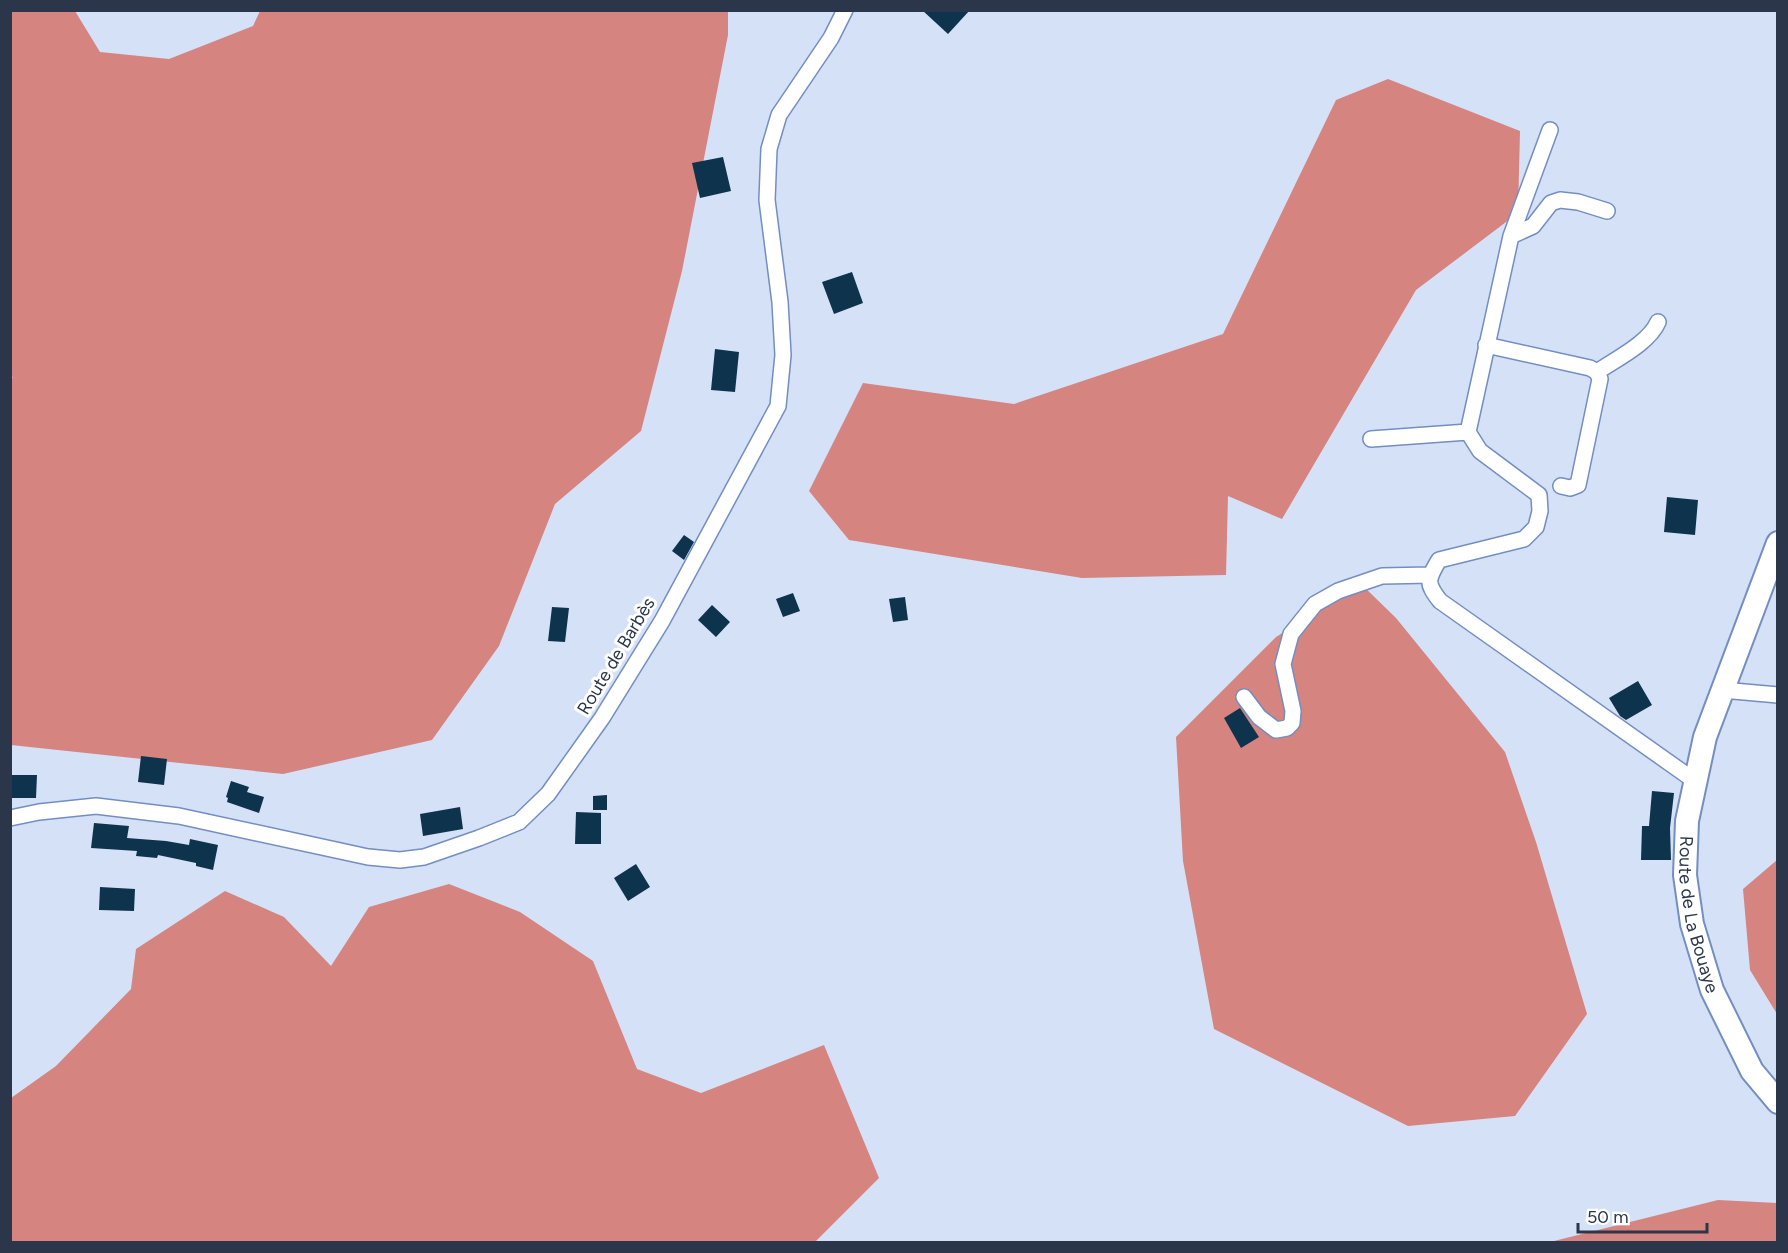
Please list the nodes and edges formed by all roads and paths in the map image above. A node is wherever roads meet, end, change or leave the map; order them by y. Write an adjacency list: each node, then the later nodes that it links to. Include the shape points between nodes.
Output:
1 (845, 10): 17 (street, Route de Barbès, via 831,38 779,115 769,149 767,200 783,355 778,406 662,621 602,718 548,794 519,822 424,857 400,860 368,857 179,816 96,806)
2 (1550, 130): 4 (street)
3 (1607, 211): 4 (street, via 1560,200 1551,203 1533,226)
4 (1511, 236): 6 (street)
5 (1659, 322): 7 (street, via 1646,339)
6 (1486, 345): 7 (street); 8 (street)
7 (1597, 372): 10 (street, via 1599,379 1578,485)
8 (1468, 432): 9 (street); 12 (street, via 1480,451 1539,495 1540,511 1536,526 1524,539 1439,560)
9 (1371, 438)
10 (1561, 486)
11 (1778, 543): 13 (main road, Route de La Bouaye)
12 (1430, 575): 15 (street, via 1382,576 1357,583 1315,604 1291,634 1283,664 1293,711 1292,723 1287,728 1276,730 1259,717); 16 (street, via 1430,588 1440,601)
13 (1722, 690): 14 (street); 16 (main road, Route de La Bouaye, via 1705,736)
14 (1778, 695)
15 (1244, 697)
16 (1695, 781): 18 (main road, Route de La Bouaye, via 1687,821 1684,875 1692,924 1712,990 1752,1071)
17 (10, 818)
18 (1778, 1101)

